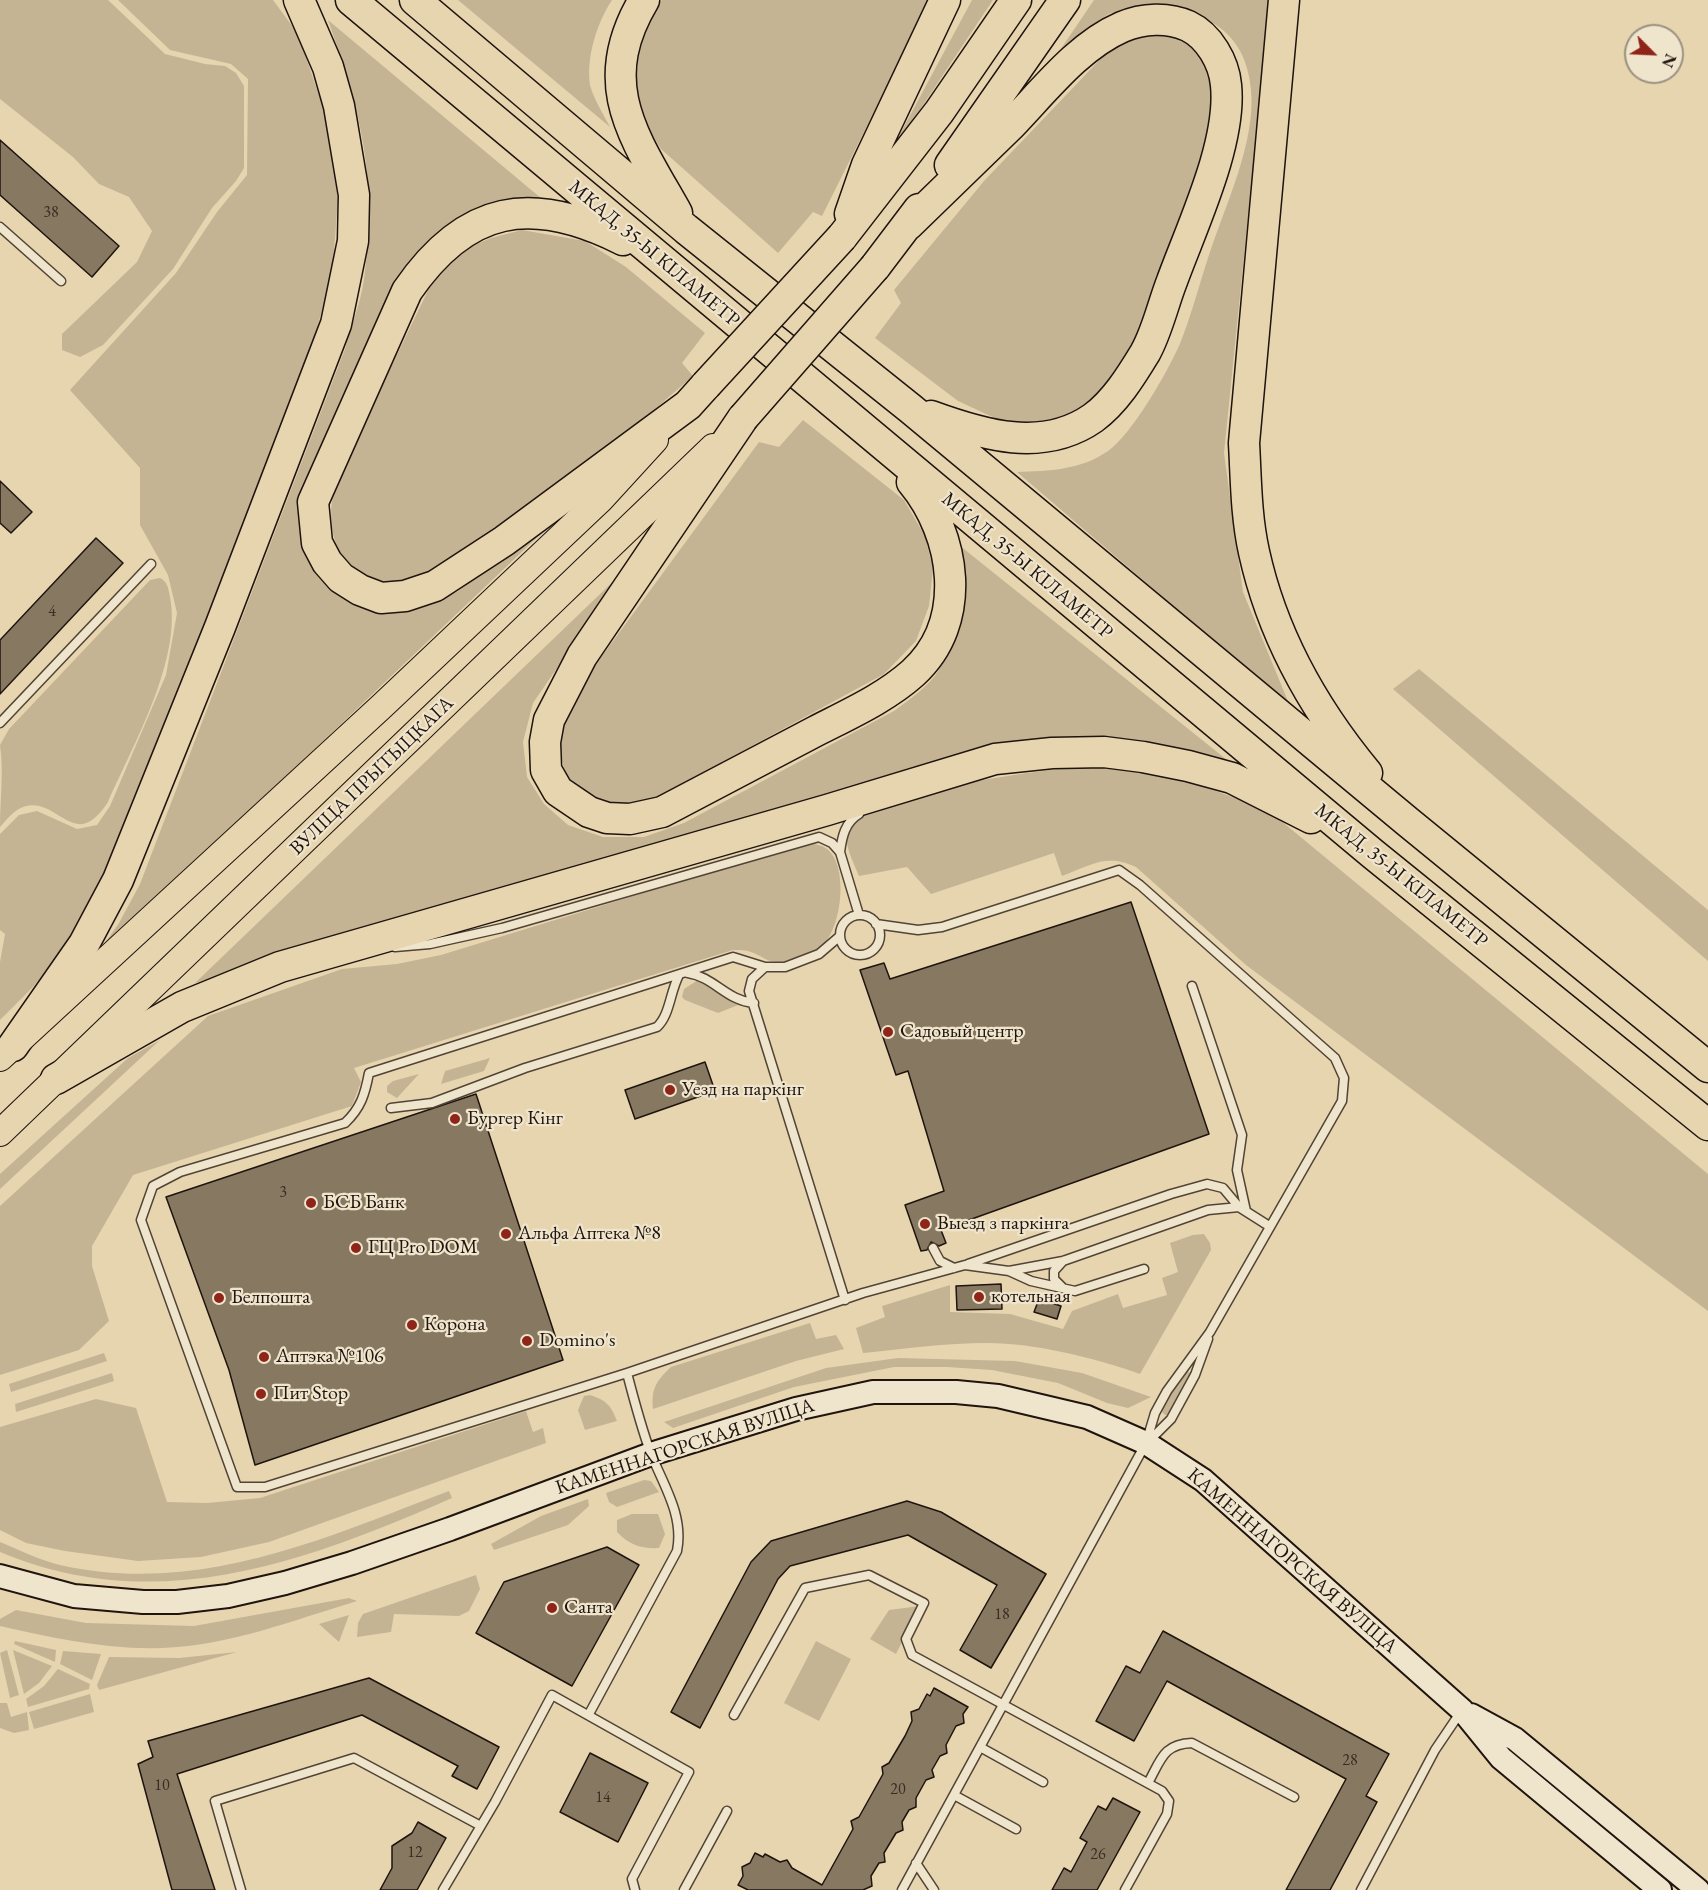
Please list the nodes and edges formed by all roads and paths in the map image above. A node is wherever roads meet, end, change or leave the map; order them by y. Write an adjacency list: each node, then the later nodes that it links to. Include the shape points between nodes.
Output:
1 (299, 0): 33 (highway, via 328,67 339,106 354,195 353,241 336,324 118,880 84,944)
2 (351, 0): 13 (highway, МКАД, 35-Ы КІЛАМЕТР)
3 (415, 0): 11 (highway, МКАД, 35-Ы КІЛАМЕТР)
4 (644, 0): 11 (highway, via 627,28 620,65 621,93 632,132)
5 (945, 0): 12 (highway, via 867,165)
6 (1016, 0): 12 (highway, via 939,112)
7 (1065, 0): 9 (highway)
8 (1284, 0): 22 (highway, via 1244,443 1253,550 1266,599 1293,665 1353,756)
9 (908, 225): 16 (highway, via 1103,37 1124,26 1152,20 1176,21 1198,31 1216,52 1227,84 1226,124 1146,351 1119,392 1095,417 1071,431 1046,438 1023,439 971,430); 17 (highway, bridge)
10 (0, 227): 14 (lane)
11 (686, 229): 16 (highway, МКАД, 35-Ы КІЛАМЕТР)
12 (842, 237): 15 (highway, bridge)
13 (658, 258): 15 (highway, via 608,233 563,217 528,212 498,216 449,241 427,262 407,291 313,502 317,543 341,578 381,598 405,596 435,586 504,541); 18 (highway, МКАД, 35-Ы КІЛАМЕТР)
14 (61, 281)
15 (697, 395): 33 (main road, via 601,499)
16 (911, 409): 22 (highway, МКАД, 35-Ы КІЛАМЕТР)
17 (740, 421): 18 (highway, via 582,656 549,720 546,770 558,791 589,812 630,819 662,812 880,698 914,672 934,645 947,617 950,565 944,537 922,494); 35 (main road, ВУЛІЦА ПРЫТЫЦКАГА)
18 (885, 449): 24 (highway, МКАД, 35-Ы КІЛАМЕТР)
19 (151, 564): 20 (lane)
20 (0, 723)
21 (958, 770): 23 (lane, via 851,818); 24 (highway, via 995,759 1104,752 1188,766 1232,778 1296,809); 28 (highway)
22 (1408, 822): 34 (highway, МКАД, 35-Ы КІЛАМЕТР)
23 (840, 852): 25 (lane); 28 (lane, via 819,837 502,928 430,944)
24 (1373, 854): 37 (highway, МКАД, 35-Ы КІЛАМЕТР)
25 (859, 915): 26 (lane, via 870,917); 27 (lane, via 849,919)
26 (876, 924): 27 (lane, via 880,937 867,954 856,955 846,949); 40 (lane, via 918,930 942,927 1119,870 1140,885 1335,1058 1344,1078 1342,1101)
27 (840, 936): 29 (lane, via 819,954 785,967)
28 (323, 955): 35 (highway, via 280,967 182,1007)
29 (765, 968): 30 (lane, via 733,957); 32 (lane, via 752,979 749,991)
30 (683, 974): 32 (lane, via 708,979 731,998); 36 (lane, via 671,989 663,1021 657,1027 525,1068 432,1103); 50 (lane, via 369,1073 364,1097 345,1123 180,1172 153,1186 141,1220 237,1487 265,1487)
31 (1192, 986): 39 (lane, via 1242,1135 1237,1170)
32 (754, 1003): 48 (lane)
33 (7, 1052)
34 (1708, 1067)
35 (56, 1079): 38 (main road, ВУЛІЦА ПРЫТЫЦКАГА)
36 (391, 1108)
37 (1708, 1125)
38 (0, 1133)
39 (1243, 1209): 40 (lane); 42 (lane, via 1208,1210); 43 (lane, via 1223,1188 1207,1184)
40 (1269, 1226): 49 (lane)
41 (933, 1248): 44 (lane, via 940,1261)
42 (1063, 1261): 46 (lane); 47 (lane, via 1054,1271 1054,1279)
43 (964, 1265): 44 (lane); 46 (lane)
44 (954, 1268): 48 (lane)
45 (1144, 1269): 47 (lane, via 1075,1291)
46 (1009, 1271): 47 (lane)
47 (1063, 1288)
48 (845, 1300): 50 (lane)
49 (1210, 1332): 51 (lane, via 1167,1391); 51 (lane, via 1195,1375 1171,1419)
50 (627, 1373): 52 (lane)
51 (1146, 1443): 52 (main road, КАМЕННАГОРСКАЯ ВУЛІЦА, via 1087,1417 1039,1404 998,1396 902,1391 873,1392 819,1403); 54 (lane); 55 (main road, КАМЕННАГОРСКАЯ ВУЛІЦА, via 1203,1480)
52 (651, 1454): 53 (main road, КАМЕННАГОРСКАЯ ВУЛІЦА, via 363,1559 228,1596 143,1602 74,1596); 56 (lane, via 681,1533 677,1551)
53 (0, 1576)
54 (1004, 1703): 57 (lane, via 912,1655 906,1639 924,1603 869,1575 805,1588); 58 (lane); 60 (lane)
55 (1462, 1710): 74 (lane, via 1436,1750); 75 (main road, КАМЕННАГОРСКАЯ ВУЛІЦА, via 1501,1758); 76 (main road, КАМЕННАГОРСКАЯ ВУЛІЦА, via 1515,1738)
56 (589, 1714): 64 (lane, via 552,1695); 69 (lane, via 689,1772 632,1879)
57 (734, 1715)
58 (980, 1747): 59 (lane); 61 (lane)
59 (1042, 1782)
60 (1148, 1783): 62 (lane, via 1165,1753 1177,1743 1192,1743); 73 (lane, via 1162,1791 1169,1801 1167,1814)
61 (954, 1795): 65 (lane); 66 (lane)
62 (1294, 1797)
63 (727, 1811): 70 (lane)
64 (479, 1825): 67 (lane, via 354,1758 215,1801); 68 (lane)
65 (1016, 1829)
66 (916, 1863): 71 (lane); 72 (lane)
67 (241, 1890)
68 (443, 1890)
69 (635, 1890)
70 (684, 1890)
71 (902, 1890)
72 (934, 1890)
73 (1125, 1890)
74 (1361, 1890)
75 (1660, 1890)
76 (1698, 1890)

